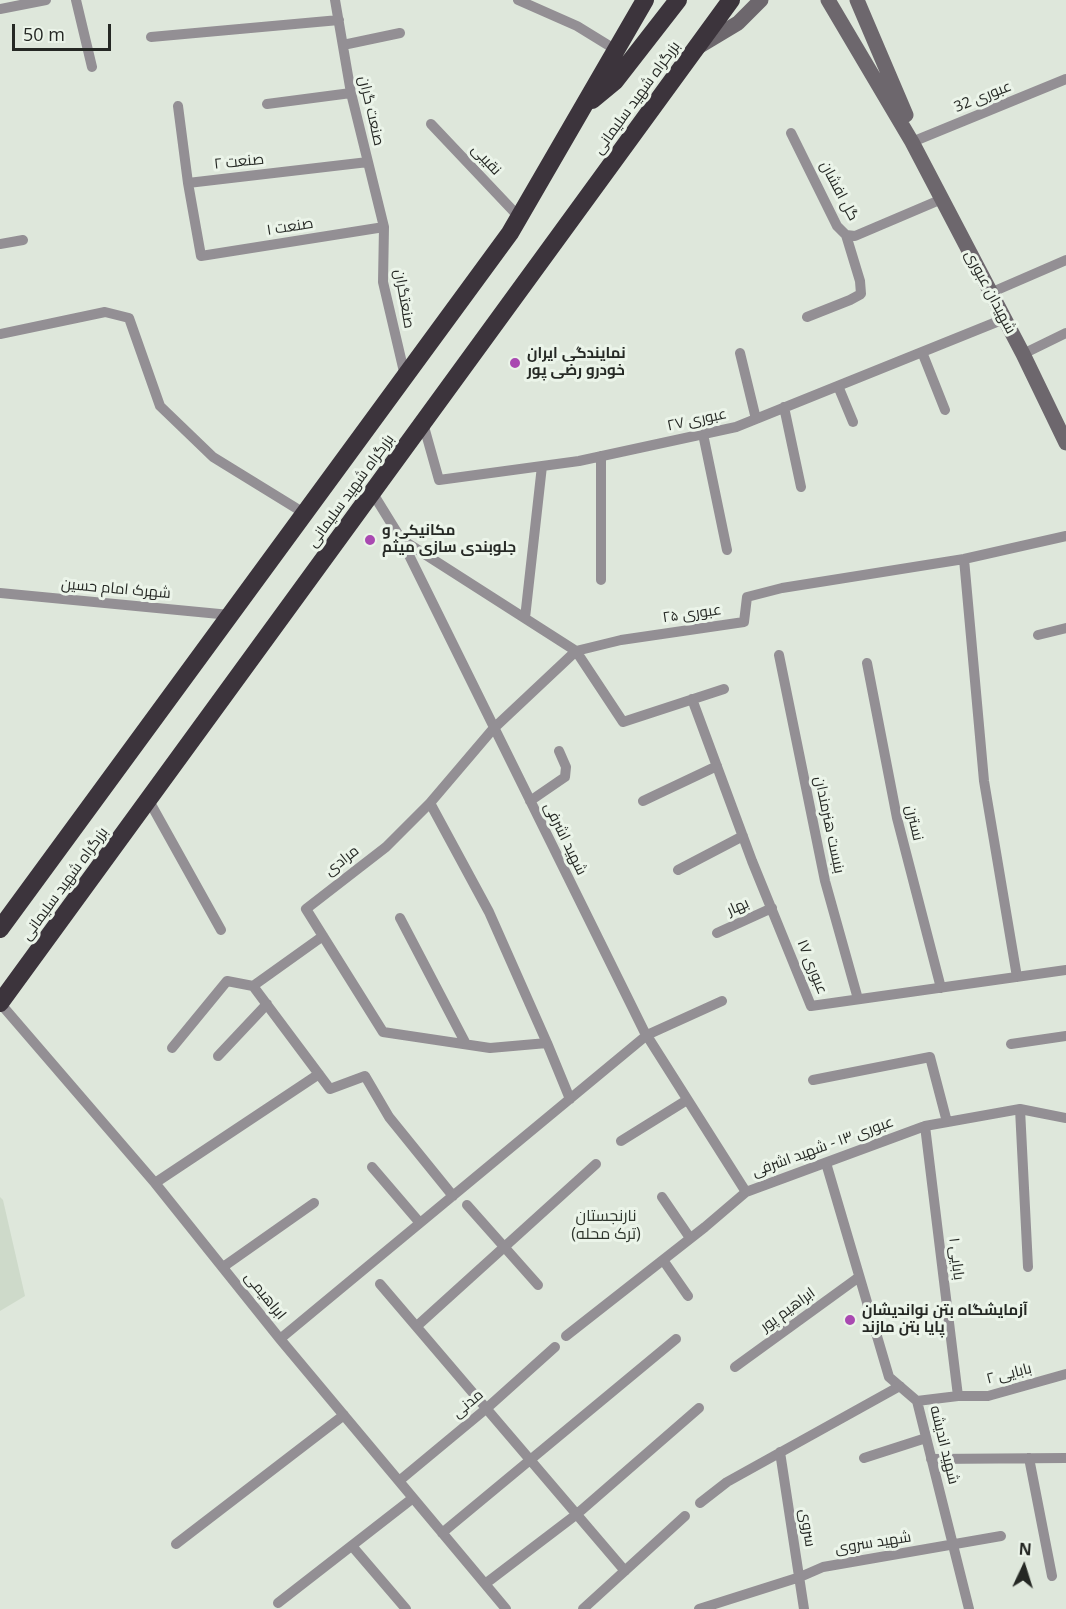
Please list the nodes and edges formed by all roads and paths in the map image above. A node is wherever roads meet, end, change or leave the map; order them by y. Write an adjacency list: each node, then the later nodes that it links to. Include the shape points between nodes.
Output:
1 (46, 0): 12 (street)
2 (76, 0): 19 (street)
3 (335, 0): 13 (street, صنعت گران)
4 (518, 0): 18 (street, via 577,26)
5 (645, 0): 18 (highway, بزرگراه شهید سلیمانی)
6 (678, 0): 24 (highway, via 615,81)
7 (716, 0): 16 (highway)
8 (731, 0): 16 (highway, بزرگراه شهید سلیمانی)
9 (761, 0): 16 (main road, via 738,23)
10 (828, 0): 27 (main road, شهیدان عبوری)
11 (857, 0): 27 (main road, شهیدان عبوری, via 908,120)
12 (0, 9)
13 (339, 20): 15 (street); 17 (street, صنعت گران)
14 (400, 33): 17 (street)
15 (151, 37)
16 (699, 44): 51 (highway, بزرگراه شهید سلیمانی)
17 (343, 45): 21 (street, صنعت گران)
18 (616, 50): 24 (highway, بزرگراه شهید سلیمانی)
19 (92, 67)
20 (1066, 79): 27 (street, عبوری 32)
21 (351, 93): 22 (street); 28 (street, صنعت گران)
22 (267, 104)
23 (178, 106): 29 (street)
24 (581, 110): 31 (highway, بزرگراه شهید سلیمانی)
25 (431, 124): 31 (street, نقیبی)
26 (791, 132): 33 (street, گل افشان, via 837,226)
27 (912, 142): 30 (main road, شهیدان عبوری)
28 (368, 162): 29 (street, صنعت ۲); 32 (street, صنعت گران)
29 (188, 183): 32 (street, صنعت ۱, via 201,256)
30 (942, 199): 33 (street, گل افشان, via 855,236); 37 (main road, شهیدان عبوری)
31 (514, 225): 45 (highway, بزرگراه شهید سلیمانی)
32 (384, 227): 45 (street, صنعتگران, via 383,282)
33 (846, 235): 38 (street, via 861,294)
34 (23, 240): 35 (street)
35 (0, 244)
36 (1066, 260): 37 (street)
37 (990, 292): 39 (main road, شهیدان عبوری)
38 (807, 317)
39 (1004, 319): 42 (street, عبوری ۲۷); 44 (main road, شهیدان عبوری)
40 (1066, 333): 44 (street)
41 (0, 334): 58 (street, via 105,312 129,318 160,406 213,457)
42 (922, 352): 46 (street, عبوری ۲۷); 48 (street)
43 (740, 353): 49 (street)
44 (1023, 354): 53 (main road, شهیدان عبوری)
45 (405, 376): 58 (highway, بزرگراه شهید سلیمانی)
46 (838, 386): 47 (street, عبوری ۲۷); 50 (street)
47 (784, 407): 49 (street, عبوری ۲۷); 56 (street)
48 (945, 410)
49 (756, 419): 52 (street, عبوری ۲۷)
50 (853, 422)
51 (423, 423): 55 (street, عبوری ۲۷, via 439,480); 57 (highway, بزرگراه شهید سلیمانی)
52 (703, 434): 54 (street, عبوری ۲۷); 61 (street)
53 (1066, 443)
54 (601, 456): 55 (street, عبوری ۲۷); 63 (street)
55 (542, 466): 66 (street)
56 (801, 487)
57 (372, 492): 60 (street, شهید اشرفی); 77 (highway, بزرگراه شهید سلیمانی)
58 (304, 513): 65 (highway, بزرگراه شهید سلیمانی)
59 (1066, 536): 62 (street, عبوری ۲۵)
60 (401, 539): 66 (street); 74 (street, شهید اشرفی)
61 (727, 550)
62 (964, 559): 69 (street, عبوری ۲۵, via 782,588 747,597 744,622 621,640); 90 (street, via 984,781)
63 (601, 580)
64 (0, 593): 65 (street, شهرک امام حسین)
65 (230, 615): 85 (highway, بزرگراه شهید سلیمانی)
66 (525, 618): 69 (street)
67 (1066, 628): 68 (street)
68 (1038, 635)
69 (576, 651): 73 (street, via 623,722); 74 (street, مرادی)
70 (779, 655): 93 (street, بنبست هنرمندان, via 825,881)
71 (867, 663): 92 (street, نسترن, via 897,818)
72 (724, 689): 73 (street)
73 (693, 699): 76 (street, عبوری ۱۷)
74 (494, 729): 78 (street, شهید اشرفی); 80 (street, مرادی)
75 (559, 751): 78 (street, via 566,767 565,777)
76 (717, 766): 79 (street); 81 (street, عبوری ۱۷)
77 (148, 799): 86 (street); 95 (highway, بزرگراه شهید سلیمانی)
78 (530, 801): 97 (street, شهید اشرفی)
79 (643, 801)
80 (430, 803): 88 (street, مرادی, via 386,847 306,909); 99 (street, via 489,912)
81 (743, 836): 82 (street); 83 (street, عبوری ۱۷)
82 (678, 870)
83 (772, 908): 87 (street, بهار); 93 (street, عبوری ۱۷, via 812,1006)
84 (400, 918): 100 (street)
85 (0, 929)
86 (221, 930)
87 (717, 933)
88 (323, 936): 91 (street); 100 (street, مرادی, via 383,1032)
89 (1066, 970): 90 (street, عبوری ۱۷)
90 (1017, 978): 92 (street, عبوری ۱۷)
91 (253, 986): 96 (street); 102 (street, via 227,981)
92 (941, 988): 93 (street, عبوری ۱۷)
93 (858, 999)
94 (722, 1001): 97 (street)
95 (0, 1003): 116 (street, ابراهیمی)
96 (267, 1004): 103 (street); 104 (street)
97 (647, 1035): 106 (street); 107 (street, شهید اشرفی)
98 (1066, 1036): 101 (street)
99 (547, 1043): 100 (street, via 490,1048); 106 (street)
100 (466, 1044)
101 (1011, 1044)
102 (172, 1047)
103 (218, 1056)
104 (319, 1074): 116 (street); 118 (street, via 330,1089 365,1076 389,1117)
105 (813, 1080): 110 (street, via 930,1057)
106 (570, 1099): 118 (street)
107 (687, 1100): 112 (street); 117 (street, شهید اشرفی)
108 (1020, 1109): 109 (street, عبوری ۱۳ - شهید اشرفی); 110 (street, عبوری ۱۳ - شهید اشرفی); 127 (street)
109 (1066, 1118)
110 (947, 1122): 111 (street, عبوری ۱۳ - شهید اشرفی)
111 (925, 1126): 113 (street, عبوری ۱۳ - شهید اشرفی); 140 (street, بابایی ۱)
112 (621, 1141)
113 (825, 1163): 117 (street, عبوری ۱۳ - شهید اشرفی); 128 (street, شهید اندیشه)
114 (596, 1164): 124 (street)
115 (372, 1167): 122 (street)
116 (155, 1183): 126 (street, ابراهیمی)
117 (746, 1192): 123 (street, عبوری ۱۳ - شهید اشرفی)
118 (453, 1196): 122 (street)
119 (662, 1197): 123 (street)
120 (314, 1203): 126 (street)
121 (467, 1205): 124 (street)
122 (420, 1223): 134 (street)
123 (690, 1238): 125 (street, عبوری ۱۳ - شهید اشرفی)
124 (504, 1245): 130 (street); 132 (street)
125 (663, 1260): 131 (street); 133 (street, عبوری ۱۳ - شهید اشرفی)
126 (223, 1267): 134 (street, ابراهیمی)
127 (1028, 1268)
128 (859, 1277): 137 (street, ابراهیم پور); 139 (street, شهید اندیشه, via 889,1377)
129 (380, 1284): 132 (street)
130 (538, 1285)
131 (688, 1296)
132 (417, 1326): 142 (street)
133 (566, 1336)
134 (280, 1339): 144 (street, ابراهیمی)
135 (676, 1339): 150 (street)
136 (555, 1347): 142 (street, مدنی)
137 (735, 1367)
138 (1066, 1374): 140 (street, بابایی ۲, via 988,1396)
139 (900, 1386): 141 (street, شهید اندیشه); 146 (street)
140 (958, 1396): 141 (street, بابایی ۲)
141 (917, 1401): 145 (street, شهید اندیشه)
142 (487, 1408): 150 (street); 152 (street, مدنی)
143 (699, 1408): 155 (street)
144 (344, 1415): 152 (street, ابراهیمی); 159 (street)
145 (926, 1438): 147 (street); 151 (street, شهید اندیشه)
146 (780, 1452): 154 (street, via 727,1482); 164 (street, سروی)
147 (864, 1458)
148 (1029, 1458): 149 (street); 151 (street); 163 (street)
149 (1066, 1458)
150 (530, 1459): 155 (street); 157 (street)
151 (931, 1459): 160 (street, شهید اندیشه)
152 (399, 1481): 153 (street, ابراهیمی)
153 (413, 1498): 157 (street, ابراهیمی); 161 (street)
154 (700, 1503)
155 (576, 1514): 162 (street); 165 (street)
156 (685, 1516): 162 (street)
157 (442, 1533): 165 (street, ابراهیمی)
158 (1001, 1536): 160 (street, شهید سروی)
159 (176, 1544)
160 (954, 1545): 164 (street, شهید سروی, via 823,1567); 172 (street, شهید اندیشه)
161 (351, 1546): 166 (street); 167 (street)
162 (626, 1571): 169 (street)
163 (1052, 1576)
164 (800, 1577): 170 (street, شهید سروی); 171 (street, سروی)
165 (485, 1584): 168 (street, ابراهیمی)
166 (278, 1603)
167 (406, 1609)
168 (506, 1609)
169 (583, 1609)
170 (699, 1609)
171 (804, 1609)
172 (969, 1609)

